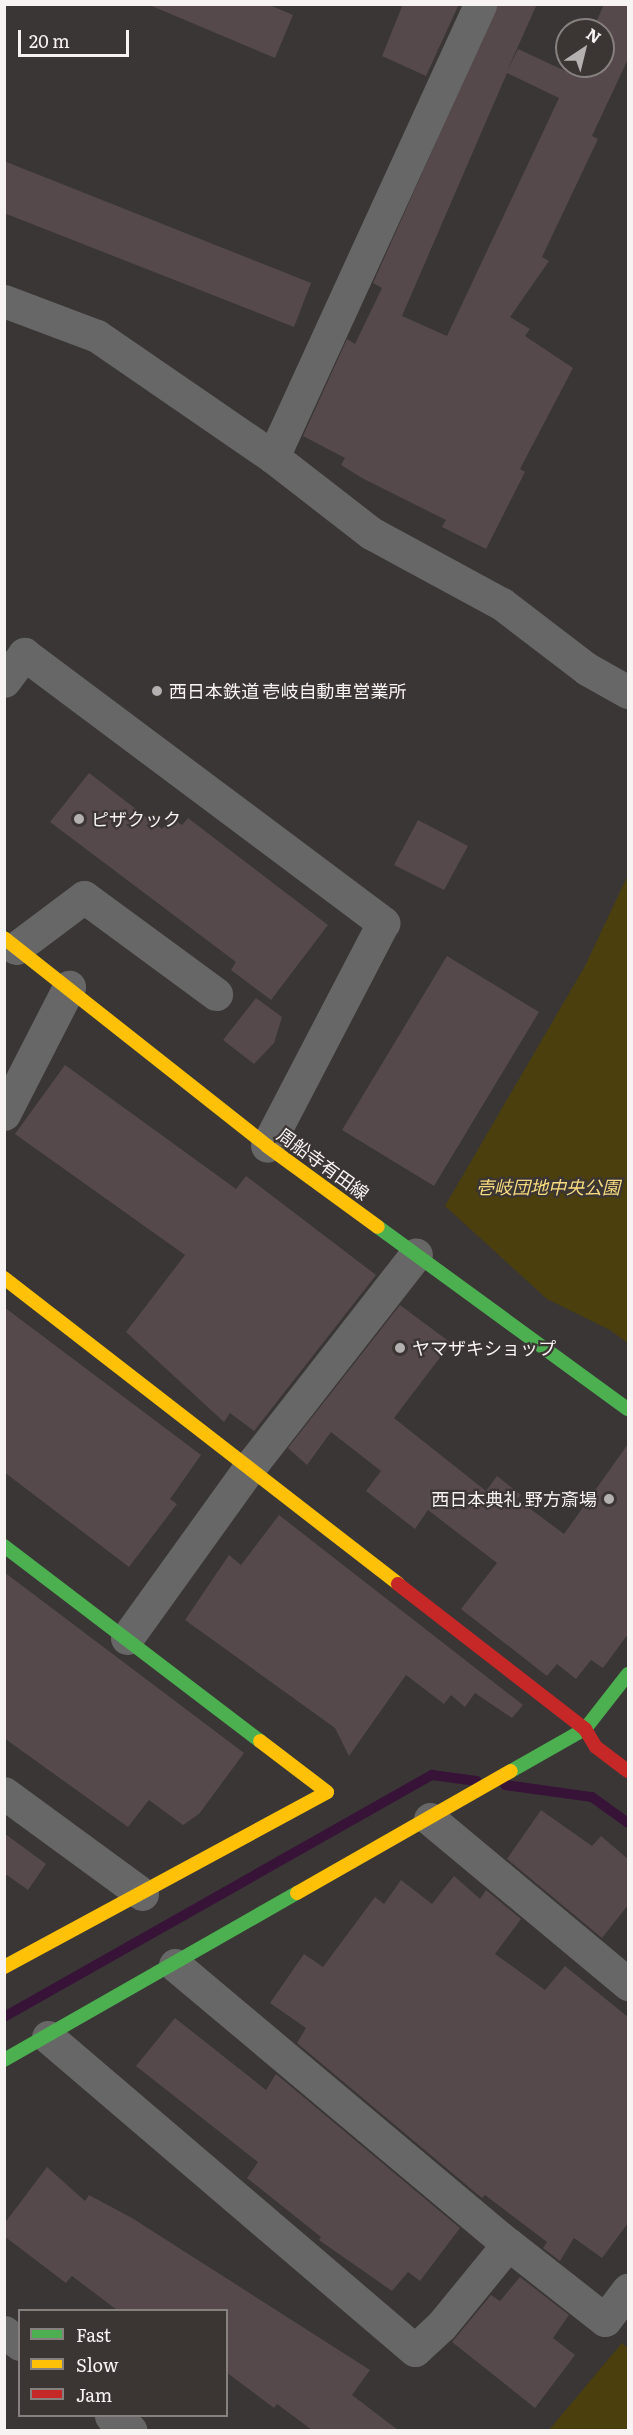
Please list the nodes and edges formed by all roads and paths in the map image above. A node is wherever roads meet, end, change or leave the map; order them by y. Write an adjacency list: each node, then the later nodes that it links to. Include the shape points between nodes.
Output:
1 (480, 4): 3 (street)
2 (4, 301): 3 (street, via 97,336)
3 (273, 457): 5 (street, via 371,533 501,604 587,669)
4 (4, 681): 10 (street, via 24,654 383,923)
5 (628, 692)
6 (10, 943): 7 (street, 周船寺有田線); 8 (street, via 84,897)
7 (69, 987): 9 (street); 10 (street, 周船寺有田線)
8 (216, 994)
9 (4, 1114)
10 (267, 1146): 11 (street, 周船寺有田線)
11 (416, 1254): 13 (street, 周船寺有田線); 14 (street)
12 (4, 1278): 14 (street)
13 (628, 1409)
14 (249, 1468): 16 (street); 18 (street)
15 (4, 1546): 16 (street)
16 (127, 1638): 22 (street, via 327,1792)
17 (628, 1674): 18 (street)
18 (585, 1729): 19 (street, via 596,1747); 21 (street)
19 (628, 1771)
20 (4, 1793): 22 (street)
21 (430, 1819): 23 (street); 25 (street)
22 (142, 1894): 24 (street)
23 (176, 1965): 26 (street); 28 (street)
24 (4, 1967)
25 (628, 1984)
26 (48, 2037): 27 (street); 28 (street, via 414,2350 441,2326)
27 (4, 2060)
28 (508, 2244): 29 (street, via 605,2320)
29 (628, 2290)
30 (4, 2332): 31 (street)
31 (18, 2342)
32 (114, 2417): 33 (street)
33 (130, 2430)

